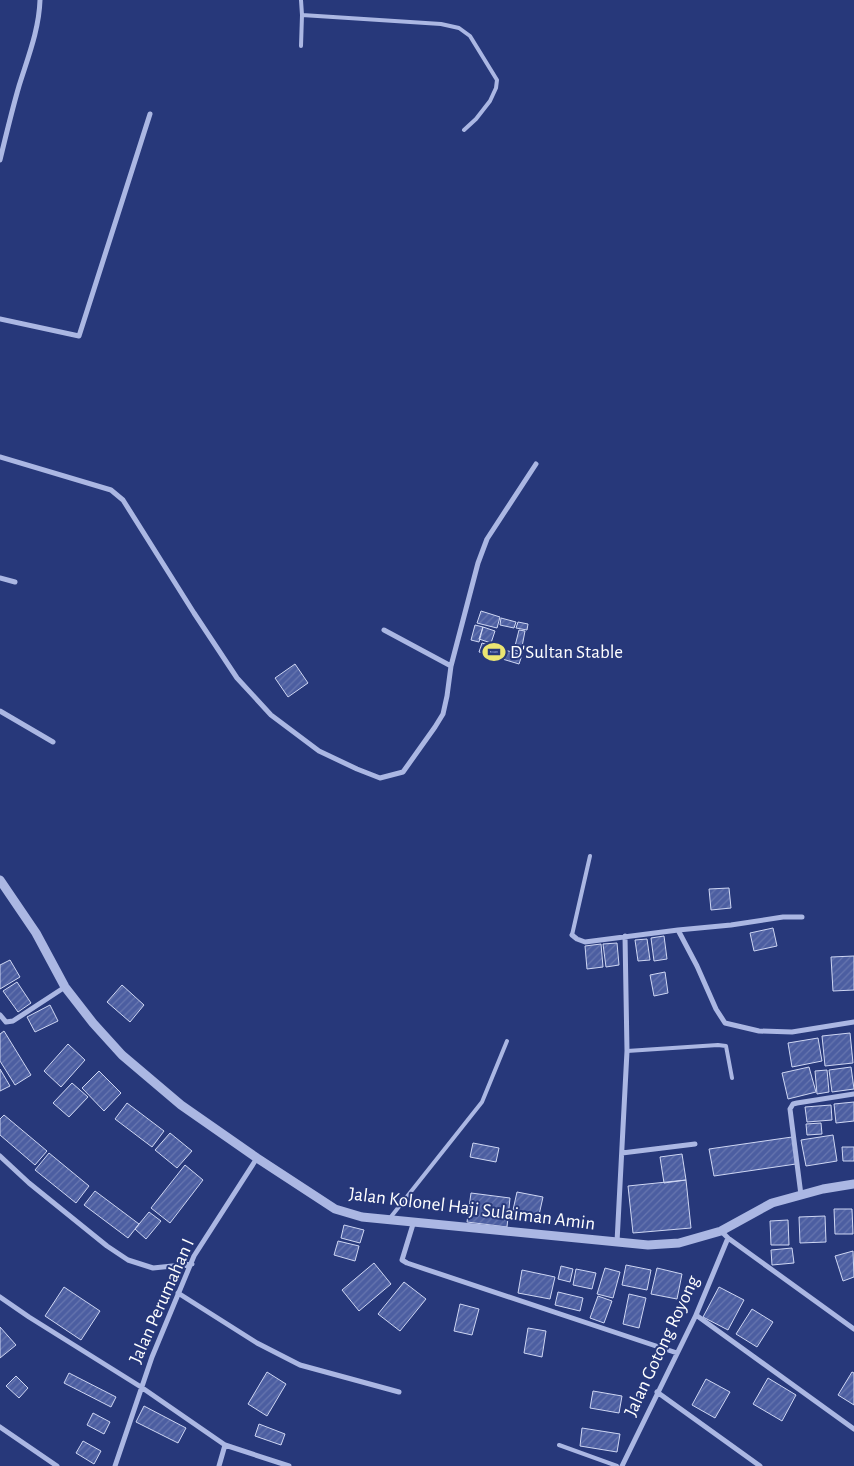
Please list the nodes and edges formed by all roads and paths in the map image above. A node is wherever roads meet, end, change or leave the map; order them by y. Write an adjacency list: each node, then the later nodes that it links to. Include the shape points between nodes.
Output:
1 (40, 0): 7 (street, via 30,53)
2 (301, 0): 3 (lane)
3 (302, 15): 4 (lane); 6 (lane, via 441,24 459,28 470,36 497,80 490,101)
4 (301, 46)
5 (150, 114): 8 (street, via 79,336)
6 (464, 130)
7 (0, 160)
8 (0, 319)
9 (0, 457): 14 (street, via 111,490 117,495 237,678 271,715 294,733 318,751 356,769 380,778 403,772 443,714)
10 (536, 464): 14 (street, via 487,539)
11 (0, 578): 12 (street)
12 (15, 582)
13 (384, 630): 14 (street)
14 (451, 666)
15 (0, 711): 16 (street)
16 (53, 742)
17 (590, 856): 21 (lane)
18 (1, 884): 23 (street, Jalan Kolonel Haji Sulaiman Amin, via 36,933)
19 (802, 917): 20 (street)
20 (678, 930): 22 (street); 25 (street, via 725,1023 759,1031 792,1032)
21 (572, 935): 22 (street, via 585,942)
22 (626, 936): 27 (street)
23 (65, 986): 24 (street, via 12,1021 6,1022); 33 (street, Jalan Kolonel Haji Sulaiman Amin, via 122,1055 181,1105)
24 (0, 1015)
25 (854, 1022)
26 (506, 1041): 36 (lane, via 482,1102)
27 (627, 1051): 28 (lane, via 726,1046); 31 (street)
28 (732, 1078)
29 (854, 1094): 35 (street, via 797,1103 791,1107)
30 (695, 1144): 31 (street)
31 (622, 1153): 40 (street)
32 (0, 1156): 41 (street, via 106,1246 128,1260 153,1268)
33 (257, 1158): 36 (street, Jalan Kolonel Haji Sulaiman Amin, via 338,1210 362,1217); 41 (street, Jalan Perumahan I)
34 (854, 1184): 35 (street, Jalan Kolonel Haji Sulaiman Amin)
35 (801, 1195): 38 (street, Jalan Kolonel Haji Sulaiman Amin, via 772,1203)
36 (390, 1218): 37 (street, Jalan Kolonel Haji Sulaiman Amin)
37 (414, 1221): 40 (street, Jalan Kolonel Haji Sulaiman Amin); 46 (street, via 402,1260 407,1264)
38 (721, 1231): 39 (street); 40 (street, Jalan Kolonel Haji Sulaiman Amin, via 678,1243)
39 (728, 1238): 44 (street, Jalan Gotong Royong); 45 (street)
40 (617, 1242)
41 (192, 1264): 42 (street, Jalan Perumahan I)
42 (178, 1293): 47 (street, Jalan Perumahan I); 48 (street, via 257,1343 300,1365)
43 (0, 1297): 47 (street)
44 (696, 1315): 46 (street, Jalan Gotong Royong); 51 (street)
45 (854, 1329)
46 (677, 1353): 49 (street, Jalan Gotong Royong)
47 (141, 1387): 52 (street); 55 (street, Jalan Perumahan I)
48 (399, 1392)
49 (657, 1392): 59 (street, Jalan Gotong Royong); 60 (street)
50 (0, 1427): 54 (street)
51 (854, 1429)
52 (225, 1445): 56 (street); 57 (street)
53 (559, 1445): 58 (lane)
54 (57, 1466)
55 (115, 1466)
56 (219, 1466)
57 (289, 1466)
58 (617, 1466)
59 (622, 1466)
60 (760, 1466)

